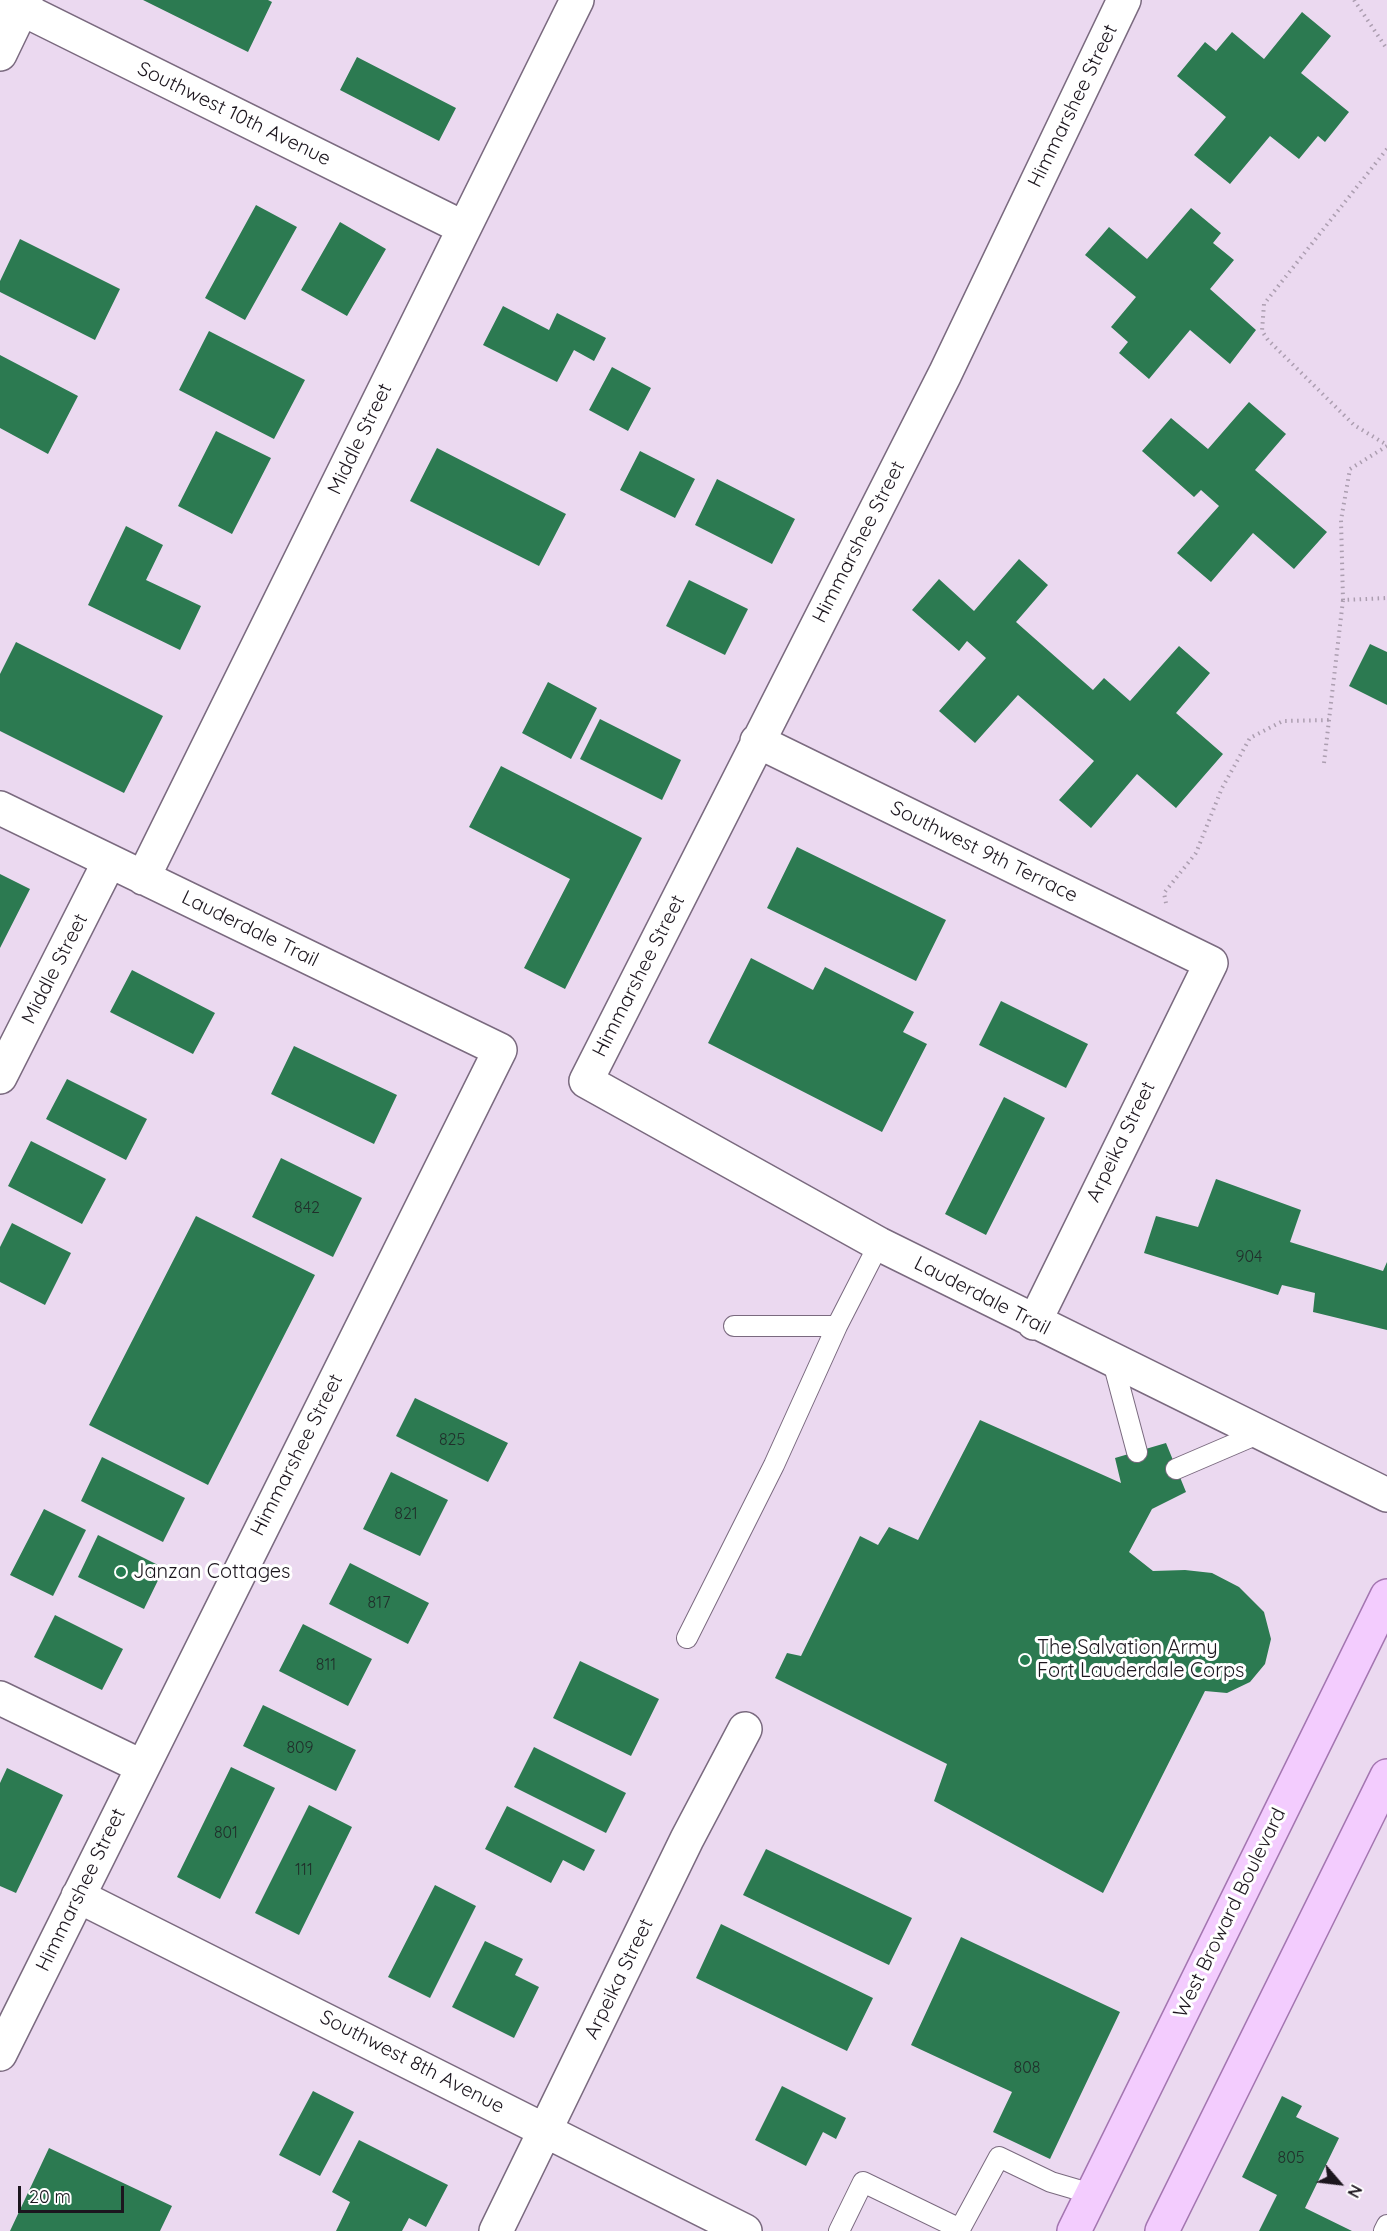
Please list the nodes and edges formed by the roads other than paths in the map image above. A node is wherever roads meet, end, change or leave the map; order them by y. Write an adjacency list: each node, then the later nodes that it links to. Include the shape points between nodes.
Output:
1 (577, 0): 5 (street, Middle Street)
2 (1124, 0): 6 (street, Himmarshee Street, via 945,374)
3 (17, 3): 4 (street); 5 (street, Southwest 10th Avenue)
4 (0, 54)
5 (464, 228): 9 (street, Middle Street)
6 (757, 741): 10 (street, Southwest 9th Terrace); 13 (street, Himmarshee Street)
7 (0, 808): 8 (street, Lauderdale Trail)
8 (109, 862): 9 (street, Lauderdale Trail); 12 (street, Middle Street)
9 (144, 878): 11 (street, Lauderdale Trail)
10 (1211, 963): 15 (street, Arpeika Street)
11 (500, 1050): 27 (street, Himmarshee Street)
12 (0, 1077)
13 (586, 1081): 14 (street, Lauderdale Trail)
14 (879, 1244): 15 (street, Lauderdale Trail); 17 (lane)
15 (1034, 1323): 18 (street, Lauderdale Trail)
16 (734, 1326): 17 (lane)
17 (837, 1326): 24 (lane, via 774,1465)
18 (1113, 1362): 19 (street, Lauderdale Trail); 20 (lane)
19 (1260, 1433): 21 (lane); 22 (street, Lauderdale Trail)
20 (1137, 1452)
21 (1176, 1469)
22 (1387, 1495)
23 (1387, 1596): 32 (main road, West Broward Boulevard)
24 (687, 1638)
25 (0, 1698): 27 (street)
26 (745, 1729): 31 (street, Arpeika Street)
27 (141, 1766): 29 (street, Himmarshee Street)
28 (1387, 1776): 38 (main road)
29 (78, 1896): 30 (street, Himmarshee Street); 31 (street, Southwest 8th Avenue)
30 (0, 2054)
31 (546, 2129): 34 (street, Arpeika Street); 35 (street, Southwest 8th Avenue)
32 (1092, 2194): 36 (lane, via 1051,2182 999,2157 960,2229 863,2182); 37 (main road, West Broward Boulevard)
33 (1387, 2225): 39 (lane)
34 (496, 2231)
35 (745, 2231)
36 (838, 2231)
37 (1074, 2231)
38 (1162, 2231)
39 (1384, 2231)

